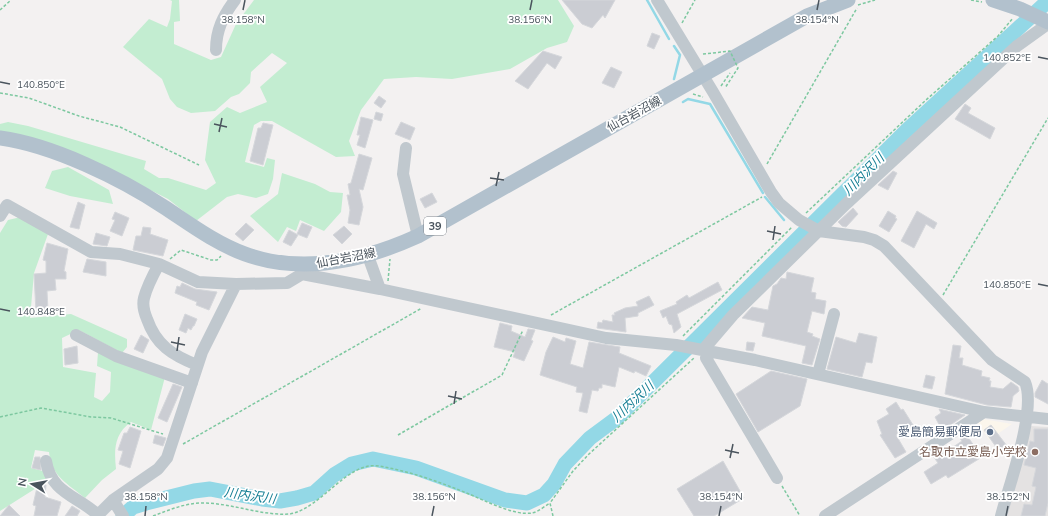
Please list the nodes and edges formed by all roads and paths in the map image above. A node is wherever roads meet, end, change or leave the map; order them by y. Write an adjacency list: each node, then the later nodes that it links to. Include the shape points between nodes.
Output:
1 (11, 0): 8 (path)
2 (236, 0): 12 (street, via 222,19 216,38)
3 (657, 0): 11 (street)
4 (695, 0): 11 (path)
5 (848, 0): 14 (main road, 仙台岩沼線 / 39, via 807,16)
6 (861, 0): 21 (path)
7 (993, 0): 9 (main road)
8 (0, 10)
9 (1022, 10): 10 (main road); 24 (path, via 998,36 926,100)
10 (1046, 22): 25 (street)
11 (676, 33): 14 (street)
12 (216, 50)
13 (713, 53): 15 (path, bridge, via 730,51 738,68)
14 (703, 75): 21 (street); 26 (main road, 仙台岩沼線 / 39)
15 (725, 88)
16 (0, 93): 20 (path, via 29,98 120,127)
17 (1048, 118): 33 (path)
18 (0, 138): 27 (main road, 仙台岩沼線 / 39, via 32,144 88,166 134,189)
19 (406, 148): 26 (street, via 403,174)
20 (199, 165)
21 (761, 174): 24 (street, via 779,203)
22 (762, 197): 36 (path, via 544,319)
23 (0, 216): 29 (street, via 7,205 91,252 120,254)
24 (801, 221): 25 (street); 38 (path)
25 (818, 230): 33 (street, via 874,240 884,246); 39 (street, via 733,315)
26 (418, 236): 28 (main road, 仙台岩沼線 / 39)
27 (225, 246): 28 (main road, 仙台岩沼線 / 39, via 251,256 292,264 333,263); 29 (path, via 217,260 181,250)
28 (368, 256): 31 (street)
29 (161, 265): 30 (street, via 198,282); 40 (street, via 148,285 144,299 144,310 149,325 156,340 167,350)
30 (236, 284): 31 (street, via 287,283 302,274); 40 (street)
31 (380, 289): 32 (street)
32 (436, 300): 35 (street); 48 (path, via 177,447)
33 (939, 303): 45 (street, via 992,360 1025,382)
34 (834, 314): 41 (street)
35 (528, 320): 36 (street); 47 (path, via 502,376)
36 (543, 323): 38 (street, via 606,338)
37 (76, 335): 42 (street, via 116,356)
38 (675, 345): 39 (street)
39 (703, 350): 41 (street); 50 (street); 52 (path, via 589,454)
40 (198, 365): 42 (street)
41 (818, 374): 43 (street)
42 (192, 383): 48 (street)
43 (984, 412): 45 (street); 60 (street)
44 (0, 417): 48 (path, via 41,408 111,418)
45 (1027, 418): 46 (street); 61 (street)
46 (1048, 419)
47 (398, 435)
48 (172, 441): 51 (street, via 167,458 158,469)
49 (46, 462): 54 (street, via 48,472 60,490)
50 (777, 478): 59 (path)
51 (114, 502): 54 (street); 55 (street)
52 (550, 503): 53 (path); 58 (path)
53 (531, 514): 56 (path, via 511,511 417,475 377,466 352,472 320,499 302,510 289,514 203,503 176,507); 57 (path)
54 (97, 515)
55 (123, 516)
56 (153, 516)
57 (527, 516)
58 (553, 516)
59 (800, 516)
60 (825, 516)
61 (1001, 516)

